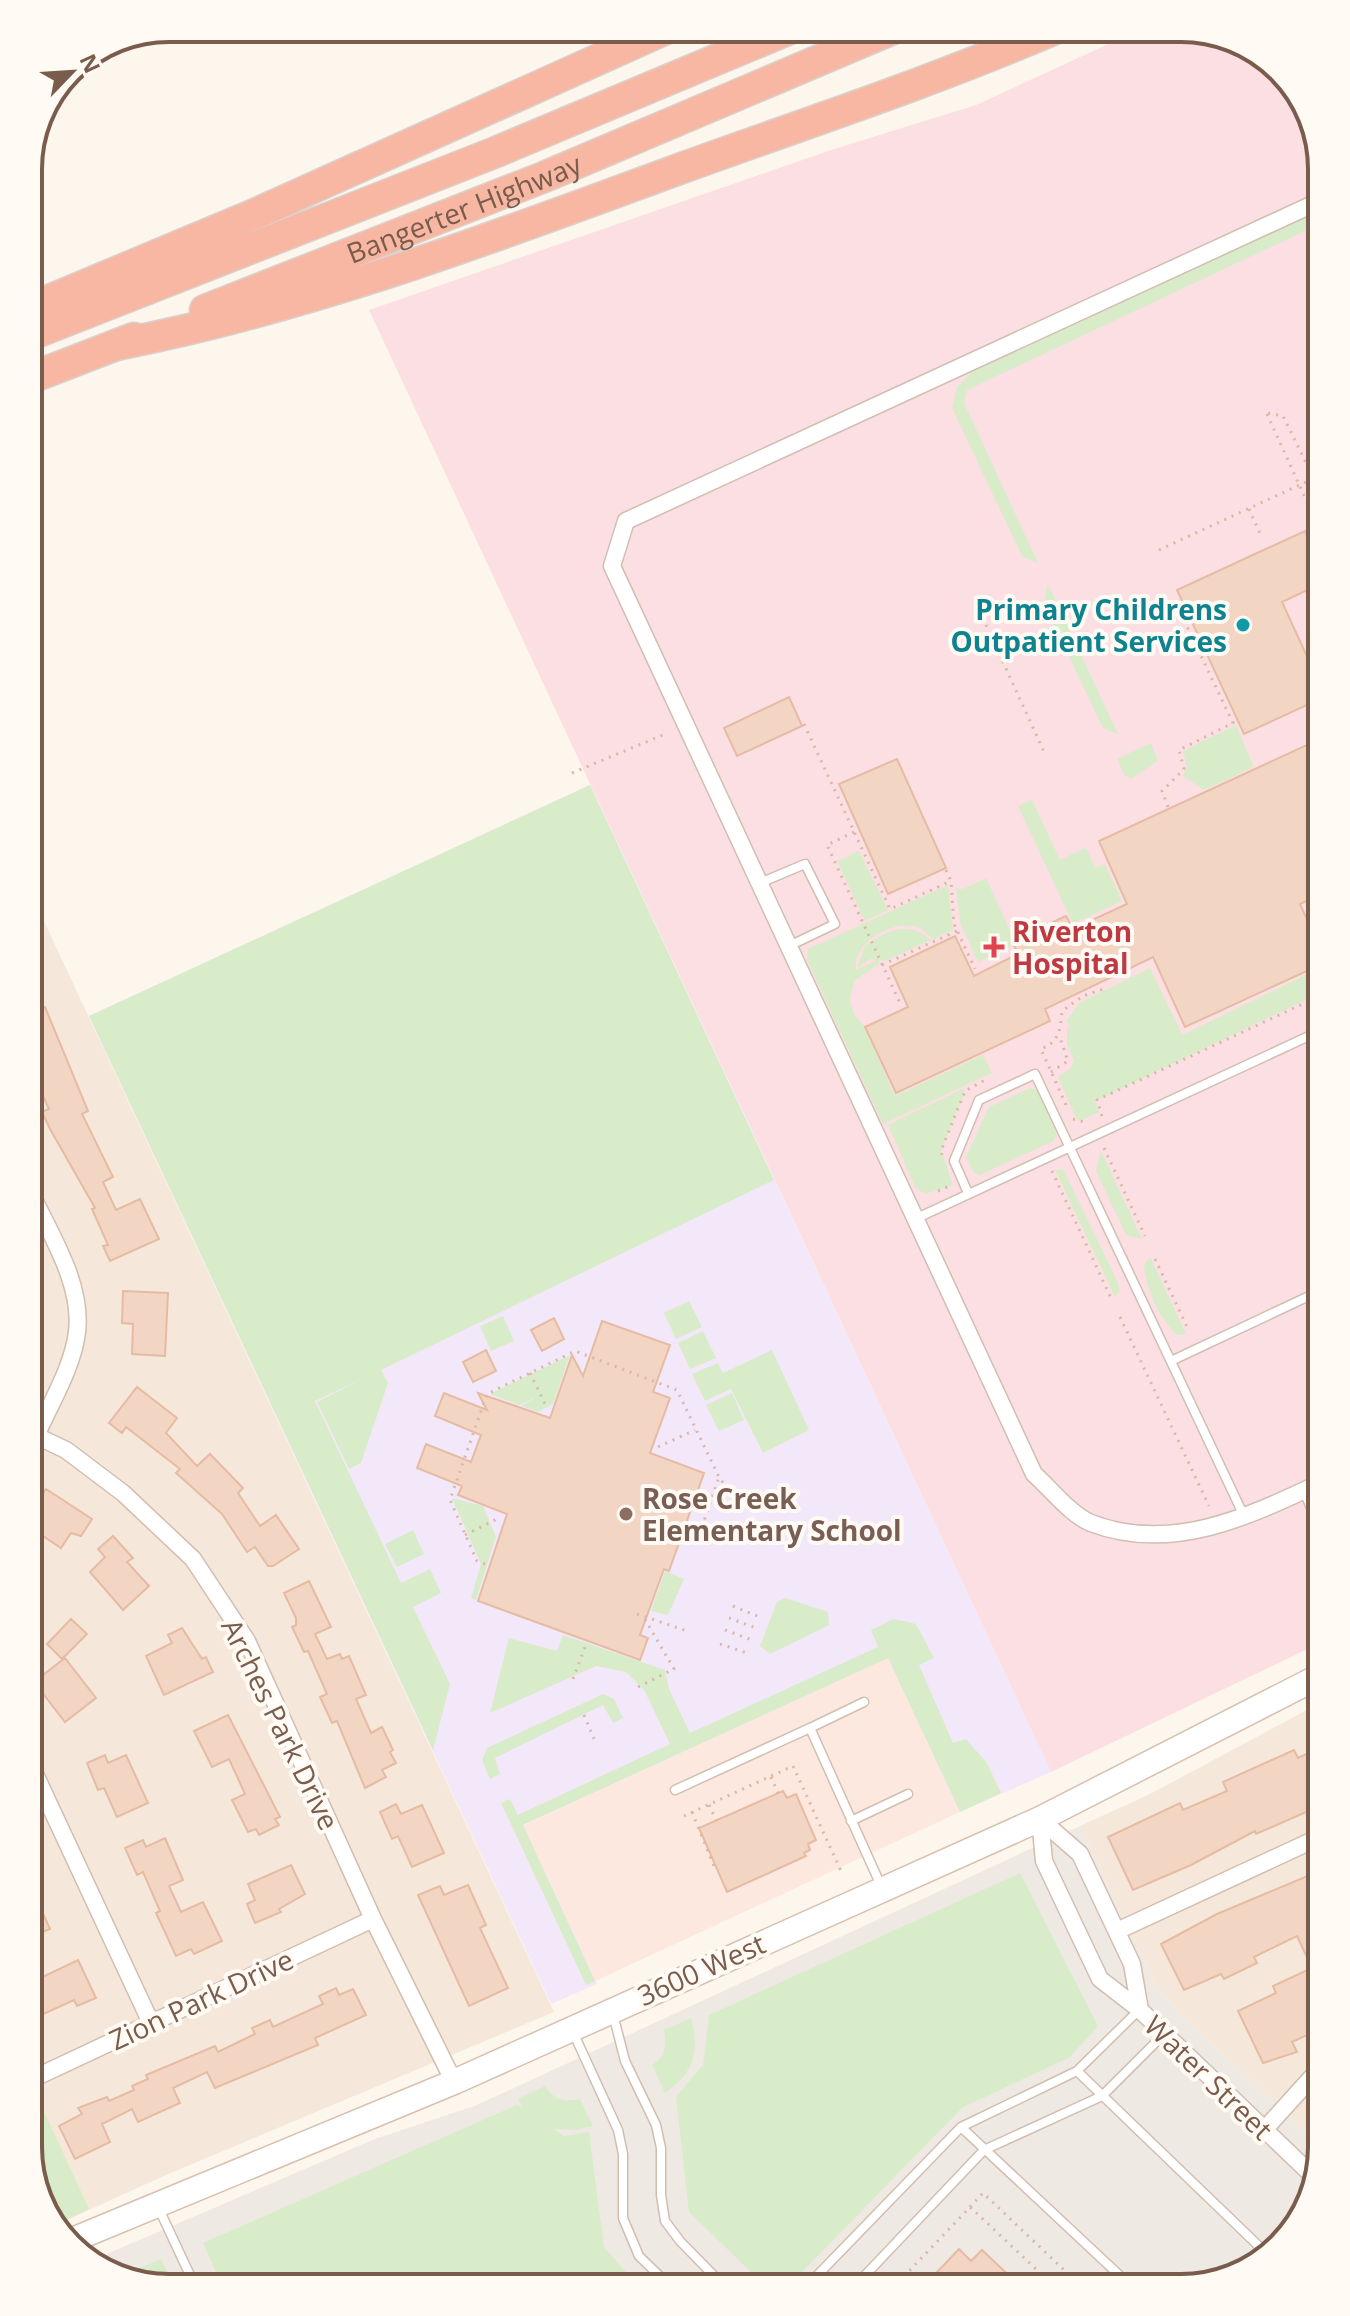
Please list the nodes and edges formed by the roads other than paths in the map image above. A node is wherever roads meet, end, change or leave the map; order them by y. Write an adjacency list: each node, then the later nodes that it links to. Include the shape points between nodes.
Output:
1 (637, 42): 6 (highway)
2 (759, 42): 7 (highway, Bangerter Highway)
3 (862, 42): 8 (highway, Bangerter Highway, via 556,172)
4 (1022, 42): 8 (highway, via 901,91 457,250 251,315)
5 (1308, 206): 10 (street, via 626,521 612,566)
6 (42, 303)
7 (42, 330)
8 (116, 345): 9 (highway, Bangerter Highway)
9 (42, 374)
10 (759, 883): 11 (street); 11 (lane, via 805,864 835,924)
11 (788, 946): 16 (street)
12 (1308, 1036): 13 (lane)
13 (1070, 1146): 14 (lane); 14 (lane, via 1035,1074 979,1100 954,1161); 18 (lane)
14 (968, 1193): 16 (lane)
15 (42, 1218): 19 (street, via 72,1283 77,1307 69,1361)
16 (915, 1219): 22 (street, via 1034,1474 1089,1522 1160,1537)
17 (1308, 1297): 18 (lane)
18 (1171, 1361): 22 (lane)
19 (42, 1414)
20 (42, 1439): 33 (street, Arches Park Drive, via 123,1493 193,1559 247,1641)
21 (1308, 1488): 22 (street)
22 (1245, 1518)
23 (1308, 1682): 29 (main road, 3600 West)
24 (864, 1702): 25 (lane)
25 (810, 1728): 27 (lane); 30 (lane)
26 (42, 1789): 37 (street)
27 (675, 1790)
28 (908, 1794): 30 (lane)
29 (1040, 1819): 32 (main road, 3600 West); 34 (street, Water Street, via 1080,1854); 36 (street, Water Street, via 1044,1861 1100,1979)
30 (851, 1821): 32 (lane)
31 (1308, 1842): 34 (street)
32 (882, 1889): 35 (main road, 3600 West)
33 (373, 1919): 37 (street, Zion Park Drive); 43 (street, Arches Park Drive)
34 (1117, 1931): 36 (street, Water Street, via 1132,1964)
35 (611, 2009): 38 (main road, 3600 West); 54 (lane, via 625,2061 656,2125 665,2221)
36 (1140, 2010): 39 (street, Water Street); 40 (lane)
37 (151, 2023): 41 (street, Zion Park Drive)
38 (571, 2028): 43 (main road, 3600 West); 53 (lane, via 618,2130 623,2218 639,2256)
39 (1163, 2035): 44 (lane); 46 (street, Water Street)
40 (1077, 2071): 44 (lane); 45 (lane)
41 (42, 2074)
42 (1308, 2081): 46 (street)
43 (454, 2082): 49 (main road, 3600 West)
44 (1102, 2096): 47 (lane); 51 (lane)
45 (961, 2127): 47 (lane); 55 (lane)
46 (1264, 2130): 48 (street, Water Street)
47 (984, 2150): 56 (lane); 57 (lane)
48 (1306, 2169)
49 (156, 2203): 50 (main road, 3600 West); 52 (lane)
50 (79, 2237)
51 (1260, 2247)
52 (189, 2274)
53 (658, 2274)
54 (712, 2274)
55 (817, 2274)
56 (866, 2274)
57 (1118, 2274)

